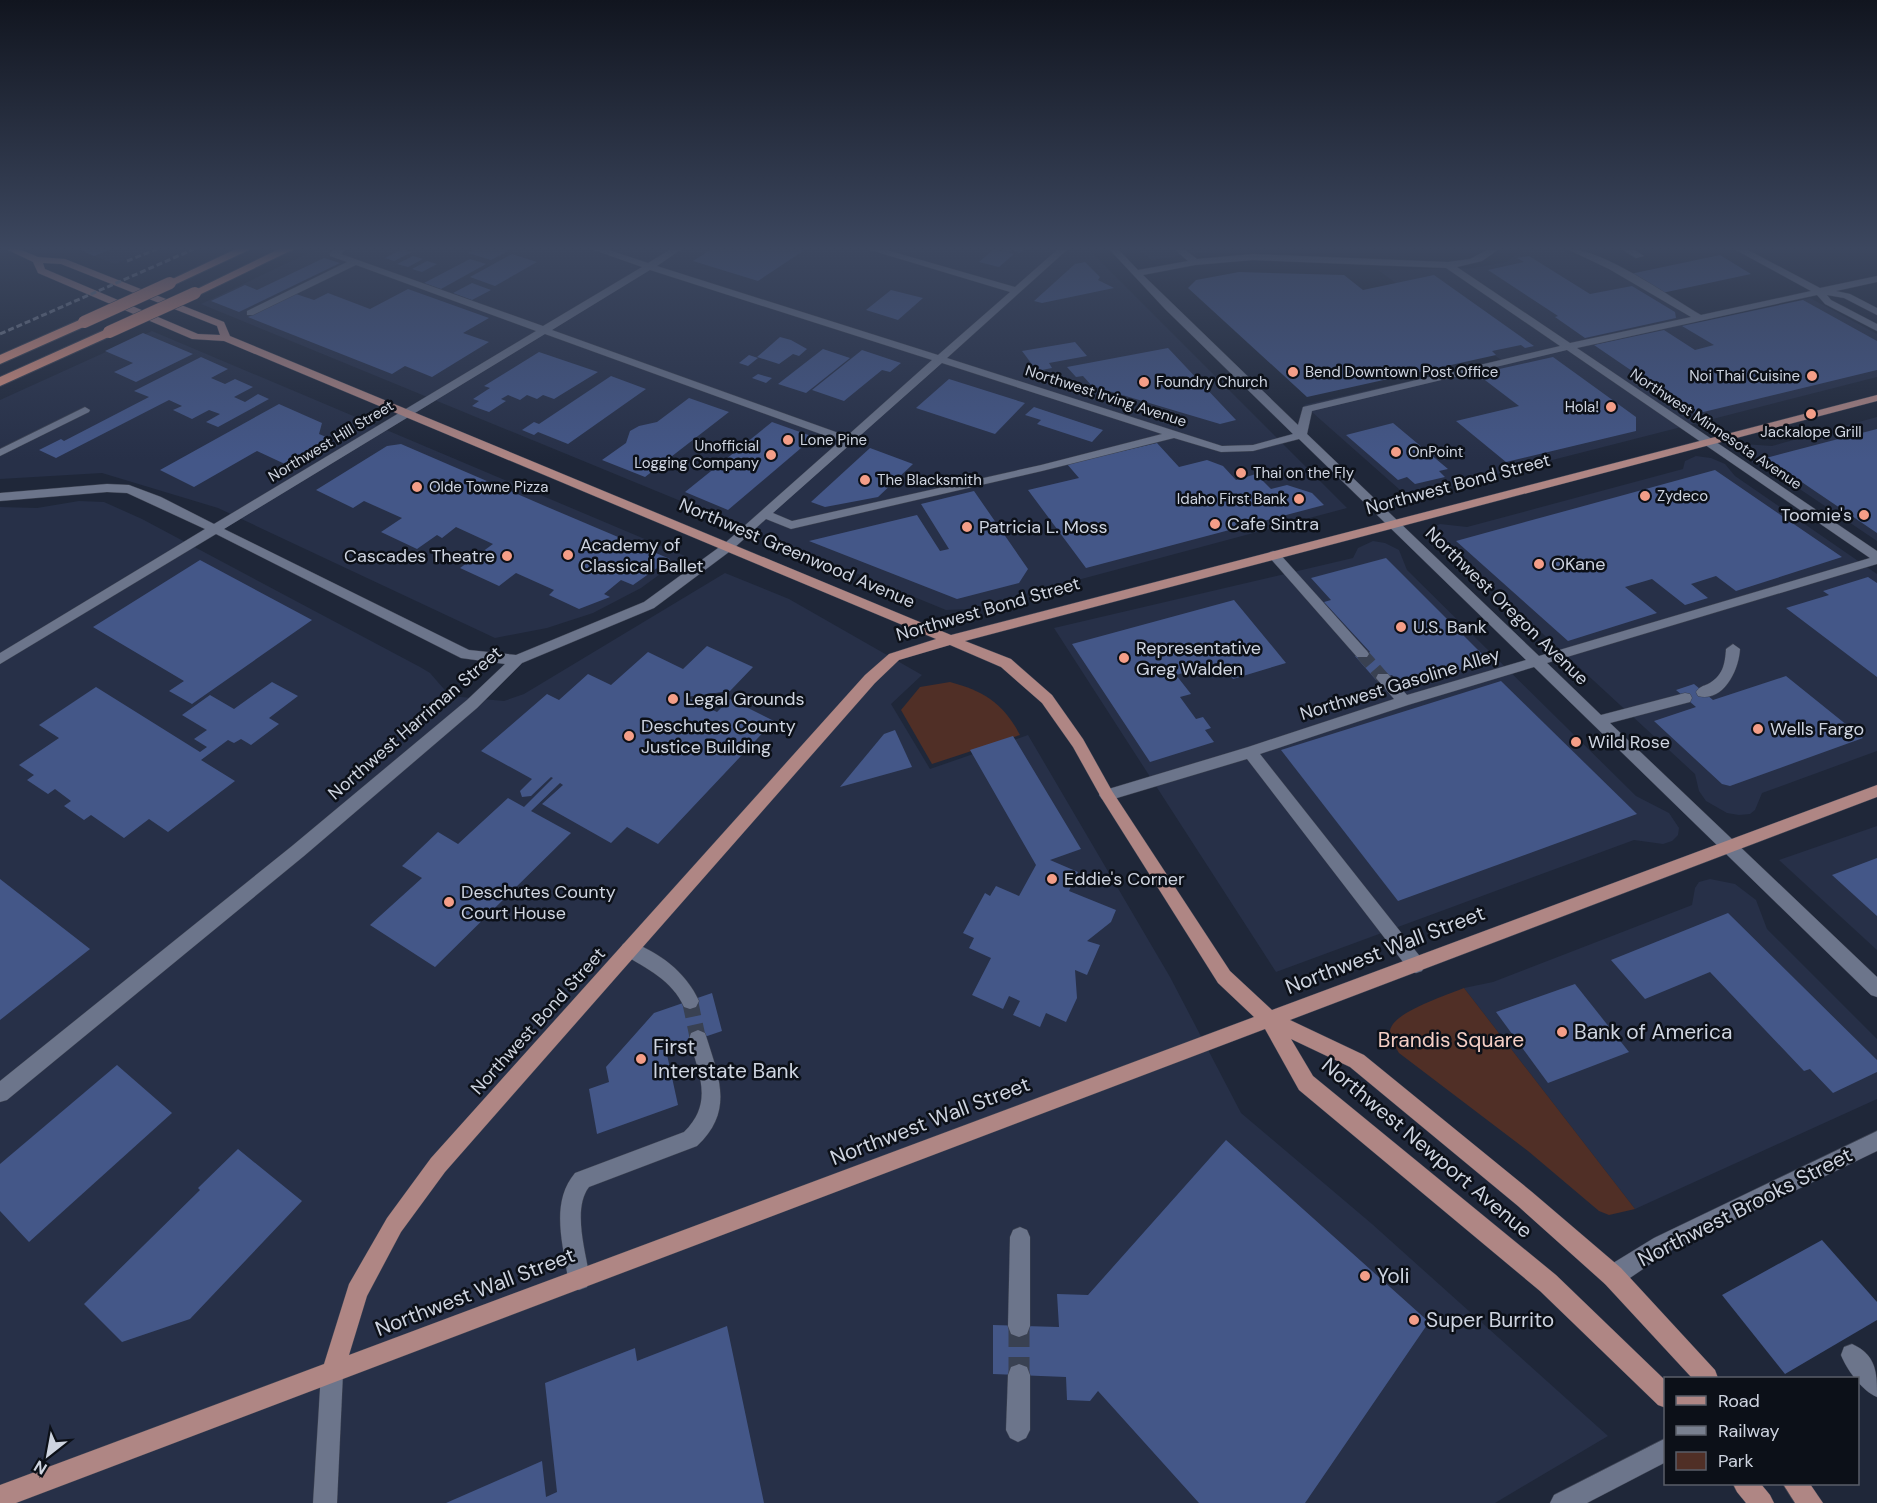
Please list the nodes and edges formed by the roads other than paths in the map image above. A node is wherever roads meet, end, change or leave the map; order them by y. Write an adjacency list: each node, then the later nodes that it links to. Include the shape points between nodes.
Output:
1 (90, 319): 18 (highway, bridge)
2 (137, 319): 19 (highway, bridge)
3 (154, 319): 15 (main road, Northwest Greenwood Avenue, via 196,337)
4 (209, 319): 15 (main road, Northwest Greenwood Avenue, via 221,324)
5 (512, 319): 14 (street)
6 (564, 319): 14 (street, Northwest Hill Street)
7 (814, 319): 17 (street, Northwest Irving Avenue)
8 (985, 319): 17 (street, Northwest Harriman Street)
9 (1180, 319): 24 (street, Northwest Oregon Avenue)
10 (1527, 319): 16 (street, Northwest Minnesota Avenue)
11 (1689, 319): 16 (street)
12 (1860, 319): 13 (street)
13 (1877, 328)
14 (545, 331): 22 (street, Northwest Hill Street); 25 (street)
15 (226, 338): 22 (main road, Northwest Greenwood Avenue)
16 (1568, 347): 24 (street, via 1307,409); 26 (street, Northwest Minnesota Avenue)
17 (939, 359): 23 (street, Northwest Irving Avenue); 25 (street, Northwest Harriman Street)
18 (0, 360)
19 (0, 382)
20 (1875, 400): 26 (main road, Northwest Bond Street)
21 (85, 410): 27 (street)
22 (408, 413): 31 (street, Northwest Hill Street); 32 (main road, Northwest Greenwood Avenue)
23 (1175, 434): 24 (street, Northwest Irving Avenue, via 1221,449 1253,448); 29 (street, via 791,525)
24 (1301, 435): 30 (street, Northwest Oregon Avenue)
25 (848, 440): 29 (street, Northwest Harriman Street)
26 (1706, 441): 30 (main road, Northwest Bond Street); 34 (street, Northwest Minnesota Avenue)
27 (0, 453)
28 (0, 497): 31 (street, via 129,489)
29 (765, 514): 32 (street, Northwest Harriman Street)
30 (1392, 524): 33 (main road, Northwest Bond Street); 40 (street, Northwest Oregon Avenue)
31 (214, 530): 38 (street, Northwest Hill Street); 39 (street, via 466,655)
32 (729, 546): 35 (main road, Northwest Greenwood Avenue); 39 (street, Northwest Harriman Street, via 649,606)
33 (1274, 555): 35 (main road, Northwest Bond Street); 37 (street)
34 (1877, 558): 40 (street, Northwest Gasoline Alley)
35 (953, 639): 48 (main road, Northwest Greenwood Avenue, via 1006,663 1047,699 1078,742); 50 (main road, Northwest Bond Street, via 894,657 870,679)
36 (1733, 649): 42 (street, via 1732,668 1719,686)
37 (1362, 654)
38 (0, 659)
39 (517, 660): 56 (street, Northwest Harriman Street, via 472,704 307,843)
40 (1538, 662): 44 (street, Northwest Gasoline Alley); 45 (street, Northwest Oregon Avenue)
41 (1383, 678): 44 (street)
42 (1703, 692)
43 (1685, 698): 45 (street)
44 (1404, 701): 46 (street, Northwest Gasoline Alley)
45 (1598, 721): 49 (street, Northwest Oregon Avenue)
46 (1250, 752): 48 (street, Northwest Gasoline Alley); 51 (street)
47 (1877, 791): 49 (main road, Northwest Wall Street)
48 (1107, 795): 54 (main road, Northwest Greenwood Avenue, via 1224,977)
49 (1730, 846): 51 (main road, Northwest Wall Street); 52 (street, Northwest Oregon Avenue)
50 (629, 949): 53 (street, via 678,979); 63 (main road, Northwest Bond Street, via 438,1165 393,1225 357,1292)
51 (1416, 965): 54 (main road, Northwest Wall Street)
52 (1877, 989)
53 (690, 1001)
54 (1270, 1020): 59 (main road, Northwest Newport Avenue, via 1357,1061); 60 (main road, Northwest Wall Street); 67 (main road, Northwest Newport Avenue, via 1306,1083 1548,1283)
55 (698, 1039): 60 (street, via 712,1108 703,1130 690,1139 582,1180 573,1191 569,1208)
56 (0, 1093)
57 (1874, 1146): 59 (street, Northwest Brooks Street, via 1662,1245)
58 (1020, 1237): 61 (street)
59 (1613, 1276): 65 (main road, Northwest Newport Avenue)
60 (579, 1279): 63 (main road, Northwest Wall Street)
61 (1019, 1326)
62 (1852, 1355): 66 (street)
63 (332, 1373): 72 (main road, Northwest Wall Street); 73 (street)
64 (1019, 1375): 68 (street)
65 (1706, 1377)
66 (1877, 1386)
67 (1664, 1396)
68 (1017, 1430)
69 (1664, 1450): 74 (street)
70 (1746, 1485): 75 (main road)
71 (1796, 1485): 76 (main road)
72 (0, 1497)
73 (325, 1503)
74 (1562, 1503)
75 (1762, 1503)
76 (1811, 1503)

